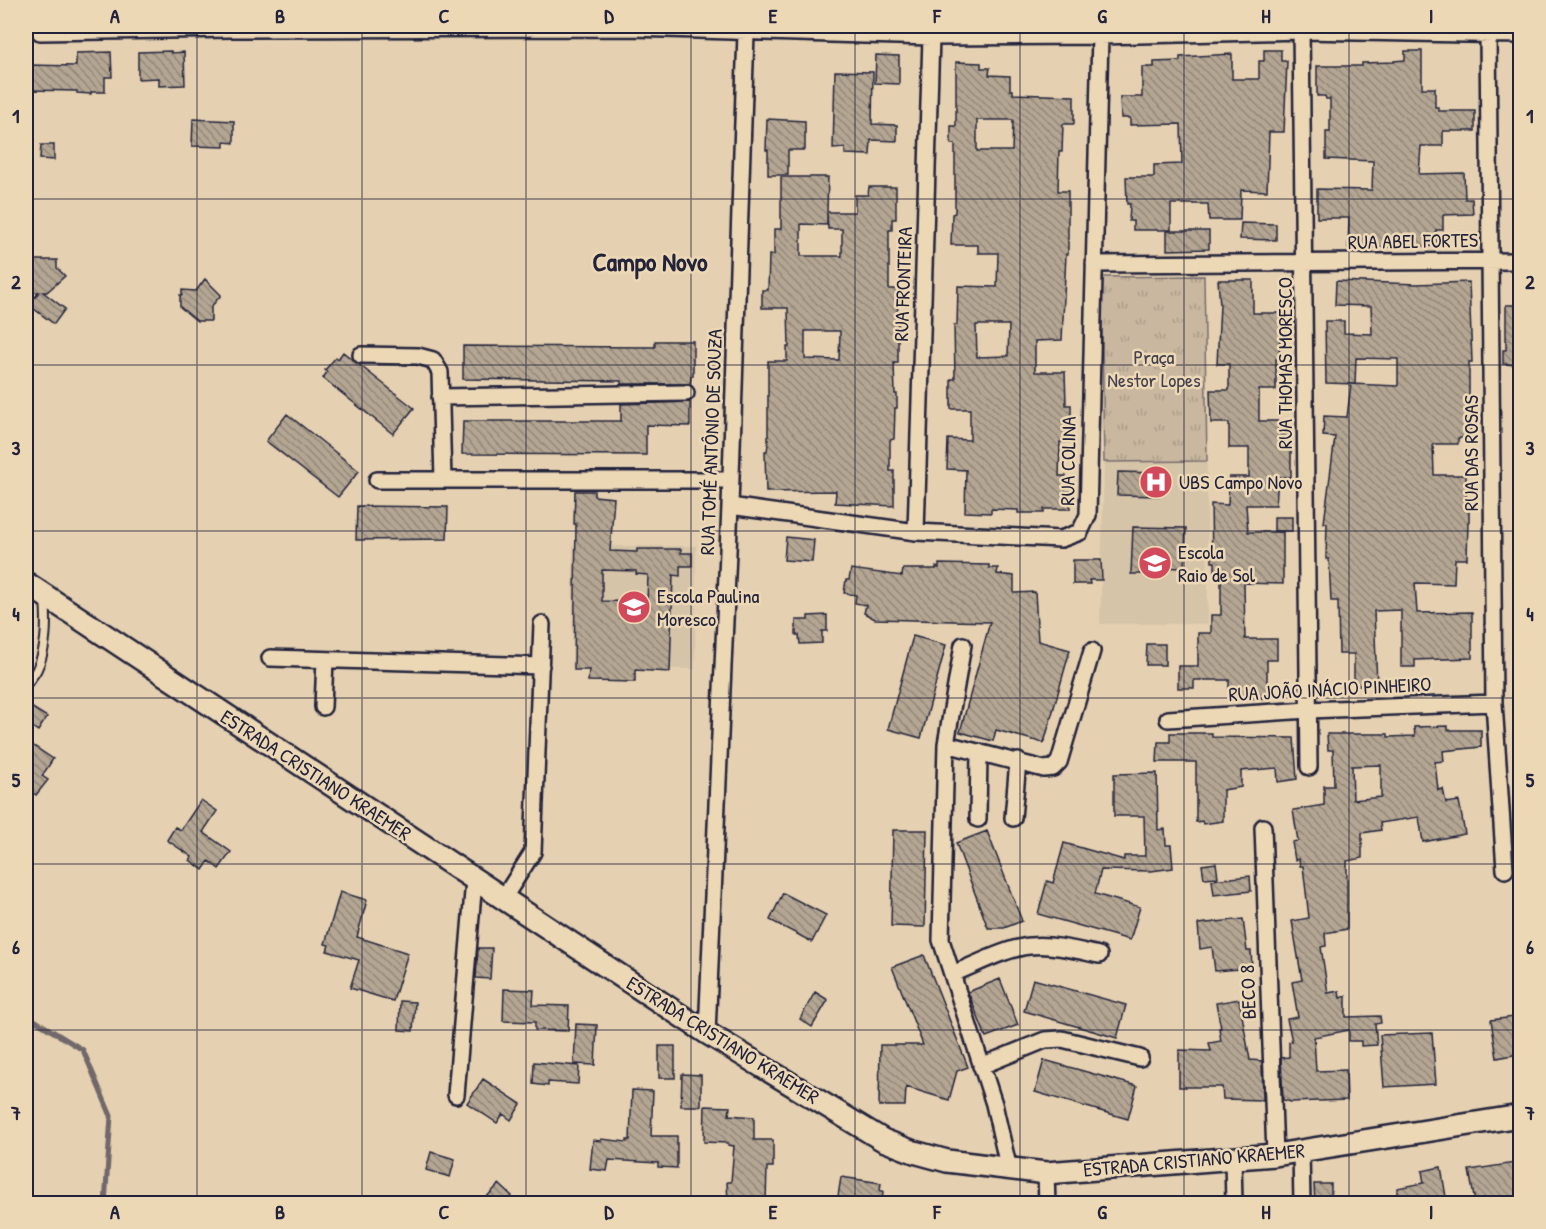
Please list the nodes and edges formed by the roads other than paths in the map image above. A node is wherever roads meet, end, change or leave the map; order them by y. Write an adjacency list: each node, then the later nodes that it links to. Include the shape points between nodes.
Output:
1 (232, 27): 3 (street); 4 (street, via 632,28)
2 (1301, 28): 5 (street); 7 (street); 12 (street, RUA THOMAS MORESCO)
3 (40, 32)
4 (746, 33): 8 (street); 18 (street, RUA TOMÉ ANTÔNIO DE SOUZA)
5 (1488, 34): 6 (street); 9 (street, RUA DAS ROSAS)
6 (1521, 35)
7 (1100, 36): 8 (street); 11 (street, RUA COLINA)
8 (931, 37): 20 (street, RUA FRONTEIRA)
9 (1491, 261): 10 (street, RUA ABEL FORTES); 12 (street, RUA ABEL FORTES); 30 (street, RUA DAS ROSAS)
10 (1521, 261)
11 (1094, 264): 12 (street, RUA ABEL FORTES); 20 (street, RUA COLINA, via 1088,515 1080,532 1061,539)
12 (1305, 264): 32 (street, RUA THOMAS MORESCO)
13 (362, 355): 15 (street, via 433,360 440,372)
14 (686, 393): 15 (street)
15 (440, 397): 17 (street)
16 (377, 480): 17 (street)
17 (443, 480): 18 (street)
18 (731, 480): 19 (street, RUA TOMÉ ANTÔNIO DE SOUZA)
19 (730, 506): 20 (street, RUA COLINA); 46 (street, RUA TOMÉ ANTÔNIO DE SOUZA)
20 (916, 532)
21 (26, 583): 22 (main road, ESTRADA CRISTIANO KRAEMER)
22 (45, 596): 29 (lane, via 44,647 37,670); 42 (main road, ESTRADA CRISTIANO KRAEMER)
23 (543, 624): 28 (street)
24 (963, 645): 34 (street)
25 (1092, 651): 36 (street, via 1059,762 1044,769)
26 (270, 658): 27 (street)
27 (325, 660): 28 (street); 31 (street)
28 (541, 666): 43 (street, via 533,852)
29 (26, 685)
30 (1494, 703): 32 (street, RUA JOÃO INÁCIO PINHEIRO); 41 (street, RUA DAS ROSAS)
31 (323, 707)
32 (1308, 710): 33 (street, RUA JOÃO INÁCIO PINHEIRO); 37 (street, RUA THOMAS MORESCO)
33 (1167, 719)
34 (946, 744): 35 (street); 45 (street, via 941,940)
35 (979, 752): 36 (street); 39 (street)
36 (1018, 761): 38 (street)
37 (1309, 766)
38 (1013, 818)
39 (978, 819)
40 (1263, 827): 52 (street, BECO 8)
41 (1505, 870)
42 (474, 880): 43 (main road, ESTRADA CRISTIANO KRAEMER); 49 (street)
43 (503, 899): 46 (main road, ESTRADA CRISTIANO KRAEMER)
44 (1099, 955): 45 (street, via 1054,946 1029,946)
45 (952, 974): 48 (street)
46 (707, 1033): 54 (main road, ESTRADA CRISTIANO KRAEMER, via 884,1140 947,1161)
47 (1140, 1058): 48 (street, via 1062,1039 1045,1040)
48 (981, 1066): 54 (street)
49 (456, 1095)
50 (1521, 1116): 51 (main road, ESTRADA CRISTIANO KRAEMER)
51 (1301, 1151): 52 (main road, ESTRADA CRISTIANO KRAEMER); 58 (street)
52 (1275, 1155): 53 (main road, ESTRADA CRISTIANO KRAEMER)
53 (1233, 1158): 55 (main road, ESTRADA CRISTIANO KRAEMER); 57 (street)
54 (1009, 1170): 55 (main road, ESTRADA CRISTIANO KRAEMER)
55 (1046, 1173): 56 (street)
56 (1047, 1203)
57 (1234, 1203)
58 (1302, 1203)

